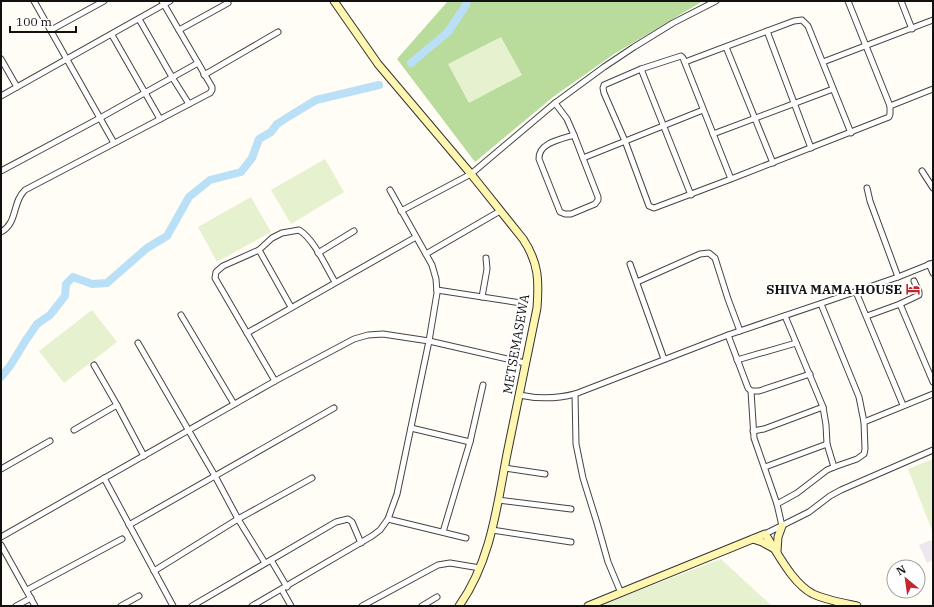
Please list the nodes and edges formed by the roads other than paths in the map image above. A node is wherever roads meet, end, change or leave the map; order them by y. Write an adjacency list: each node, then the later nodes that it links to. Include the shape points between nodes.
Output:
1 (34, 1): 13 (street)
2 (104, 1): 13 (street)
3 (170, 1): 9 (street)
4 (334, 1): 52 (street, METSEMASEWA, via 378,64)
5 (716, 1): 33 (street, via 634,47)
6 (848, 1): 18 (street)
7 (901, 1): 12 (street)
8 (228, 2): 14 (street)
9 (163, 3): 10 (street); 14 (street)
10 (139, 19): 17 (street); 27 (street)
11 (933, 20): 12 (street)
12 (912, 29): 18 (street)
13 (51, 30): 20 (street)
14 (179, 30): 24 (street)
15 (767, 31): 19 (street); 23 (street, via 802,20 808,26); 34 (street)
16 (278, 32): 26 (street)
17 (112, 34): 20 (street); 31 (street)
18 (866, 46): 23 (street); 36 (street)
19 (726, 47): 22 (street); 39 (street)
20 (67, 59): 28 (street); 38 (street)
21 (1, 60): 28 (street)
22 (685, 62): 25 (street, via 678,56); 37 (street)
23 (823, 62): 29 (street)
24 (198, 63): 26 (street); 27 (street)
25 (641, 69): 41 (street); 45 (street, via 604,85 603,88)
26 (204, 74): 35 (street, via 212,90)
27 (172, 77): 31 (street); 35 (street)
28 (17, 87): 32 (street)
29 (833, 89): 34 (street); 42 (street)
30 (933, 89): 36 (street)
31 (145, 93): 38 (street); 40 (street)
32 (1, 96)
33 (555, 103): 44 (street, via 567,119); 52 (street)
34 (795, 103): 39 (street); 47 (street)
35 (189, 104): 40 (street)
36 (890, 106): 42 (street, via 889,117)
37 (703, 110): 41 (street); 43 (street)
38 (100, 118): 46 (street); 50 (street)
39 (755, 118): 43 (street); 49 (street)
40 (160, 119): 46 (street)
41 (664, 126): 45 (street); 57 (street)
42 (852, 132): 47 (street)
43 (713, 134): 53 (street)
44 (574, 135): 48 (street); 48 (street, via 547,145 539,154 560,212 565,214 571,214 598,200)
45 (625, 141): 48 (street); 57 (street, via 651,208)
46 (114, 143): 61 (street, via 24,190 19,197 10,225)
47 (811, 148): 49 (street)
48 (583, 158)
49 (773, 163): 53 (street)
50 (1, 171)
51 (922, 171): 55 (street)
52 (471, 174): 58 (street); 59 (street, METSEMASEWA)
53 (731, 179): 57 (street)
54 (867, 188): 70 (street)
55 (933, 188)
56 (390, 190): 58 (street)
57 (691, 195)
58 (401, 211): 62 (street)
59 (500, 211): 65 (street); 92 (street, METSEMASEWA, via 530,250 537,271 537,308)
60 (354, 231): 64 (street)
61 (1, 232)
62 (416, 237): 65 (street); 72 (street)
63 (258, 250): 64 (street, via 282,233 299,230); 80 (street); 85 (street, via 223,266 215,275)
64 (318, 253): 72 (street)
65 (426, 254): 74 (street, via 432,265)
66 (486, 258): 76 (street, via 487,269)
67 (630, 264): 73 (street)
68 (931, 264): 69 (street); 70 (street)
69 (933, 273)
70 (898, 277): 75 (street)
71 (914, 281): 79 (street, via 919,295)
72 (335, 282): 80 (street)
73 (637, 282): 84 (street, via 700,254 709,253 715,258); 90 (street)
74 (437, 290): 76 (street); 87 (street)
75 (856, 292): 78 (street); 83 (street)
76 (482, 297): 77 (street)
77 (521, 303)
78 (821, 304): 82 (street); 107 (street, via 859,397)
79 (900, 304): 83 (street); 96 (street)
80 (292, 307): 85 (street)
81 (181, 315): 102 (street)
82 (785, 316): 84 (street); 89 (street)
83 (867, 316): 104 (street)
84 (740, 331): 86 (street)
85 (247, 333): 95 (street)
86 (728, 335): 90 (street); 91 (street)
87 (429, 341): 92 (street); 95 (street, via 383,334 368,335 341,345); 108 (street)
88 (138, 343): 110 (street)
89 (796, 343): 91 (street); 94 (street)
90 (664, 359): 99 (street)
91 (737, 360): 98 (street)
92 (525, 363): 101 (street, METSEMASEWA)
93 (94, 365): 103 (street)
94 (810, 374): 98 (street, via 759,391); 105 (street)
95 (275, 381): 102 (street)
96 (933, 382)
97 (483, 385): 113 (street)
98 (751, 391): 111 (street)
99 (575, 394): 101 (street, via 555,398); 150 (street, via 576,444 583,478 608,562)
100 (933, 394): 104 (street)
101 (519, 395): 119 (street, METSEMASEWA)
102 (234, 404): 110 (street)
103 (117, 405): 109 (street); 116 (street)
104 (903, 405): 107 (street)
105 (823, 407): 111 (street); 114 (street)
106 (334, 408): 122 (street)
107 (864, 422): 117 (street, via 864,454 857,459)
108 (412, 428): 113 (street); 129 (street, via 397,494)
109 (74, 430)
110 (189, 430): 116 (street); 122 (street)
111 (753, 431): 118 (street)
112 (50, 441): 120 (street)
113 (470, 442): 133 (street)
114 (827, 444): 117 (street); 118 (street)
115 (933, 450): 131 (street, via 841,490 809,512)
116 (144, 456): 123 (street)
117 (834, 466): 126 (street)
118 (765, 467): 126 (street)
119 (505, 468): 121 (street); 125 (street, METSEMASEWA)
120 (1, 470)
121 (545, 474)
122 (215, 476): 128 (street); 130 (street)
123 (104, 478): 130 (street); 135 (street)
124 (312, 478): 128 (street)
125 (498, 500): 127 (street); 132 (street, METSEMASEWA)
126 (777, 504): 131 (street)
127 (571, 509)
128 (238, 518): 145 (street); 147 (street)
129 (388, 519): 133 (street); 140 (street, via 380,530)
130 (129, 525): 147 (street)
131 (782, 526): 134 (street); 142 (street)
132 (492, 530): 139 (street); 146 (street, METSEMASEWA)
133 (443, 532): 136 (street)
134 (765, 534): 138 (street); 142 (street)
135 (1, 537)
136 (466, 538)
137 (122, 539): 149 (street)
138 (752, 539): 142 (street); 150 (street)
139 (571, 542)
140 (361, 543): 144 (street, via 352,522 344,519); 148 (street)
141 (1, 545): 143 (street)
142 (777, 551): 165 (street, via 799,583 809,591)
143 (3, 552): 149 (street)
144 (270, 560): 145 (street); 148 (street)
145 (265, 563): 158 (street)
146 (480, 568): 161 (street, via 450,563 438,565); 163 (street, METSEMASEWA, via 470,591)
147 (154, 571): 157 (street)
148 (284, 588): 159 (street); 160 (street)
149 (26, 590): 153 (street)
150 (621, 593): 164 (street)
151 (139, 596): 156 (street)
152 (437, 597): 162 (street)
153 (31, 598): 154 (street); 155 (street)
154 (16, 606)
155 (35, 606)
156 (121, 606)
157 (173, 606)
158 (192, 606)
159 (252, 606)
160 (291, 606)
161 (362, 606)
162 (422, 606)
163 (459, 606)
164 (588, 606)
165 (857, 606)

